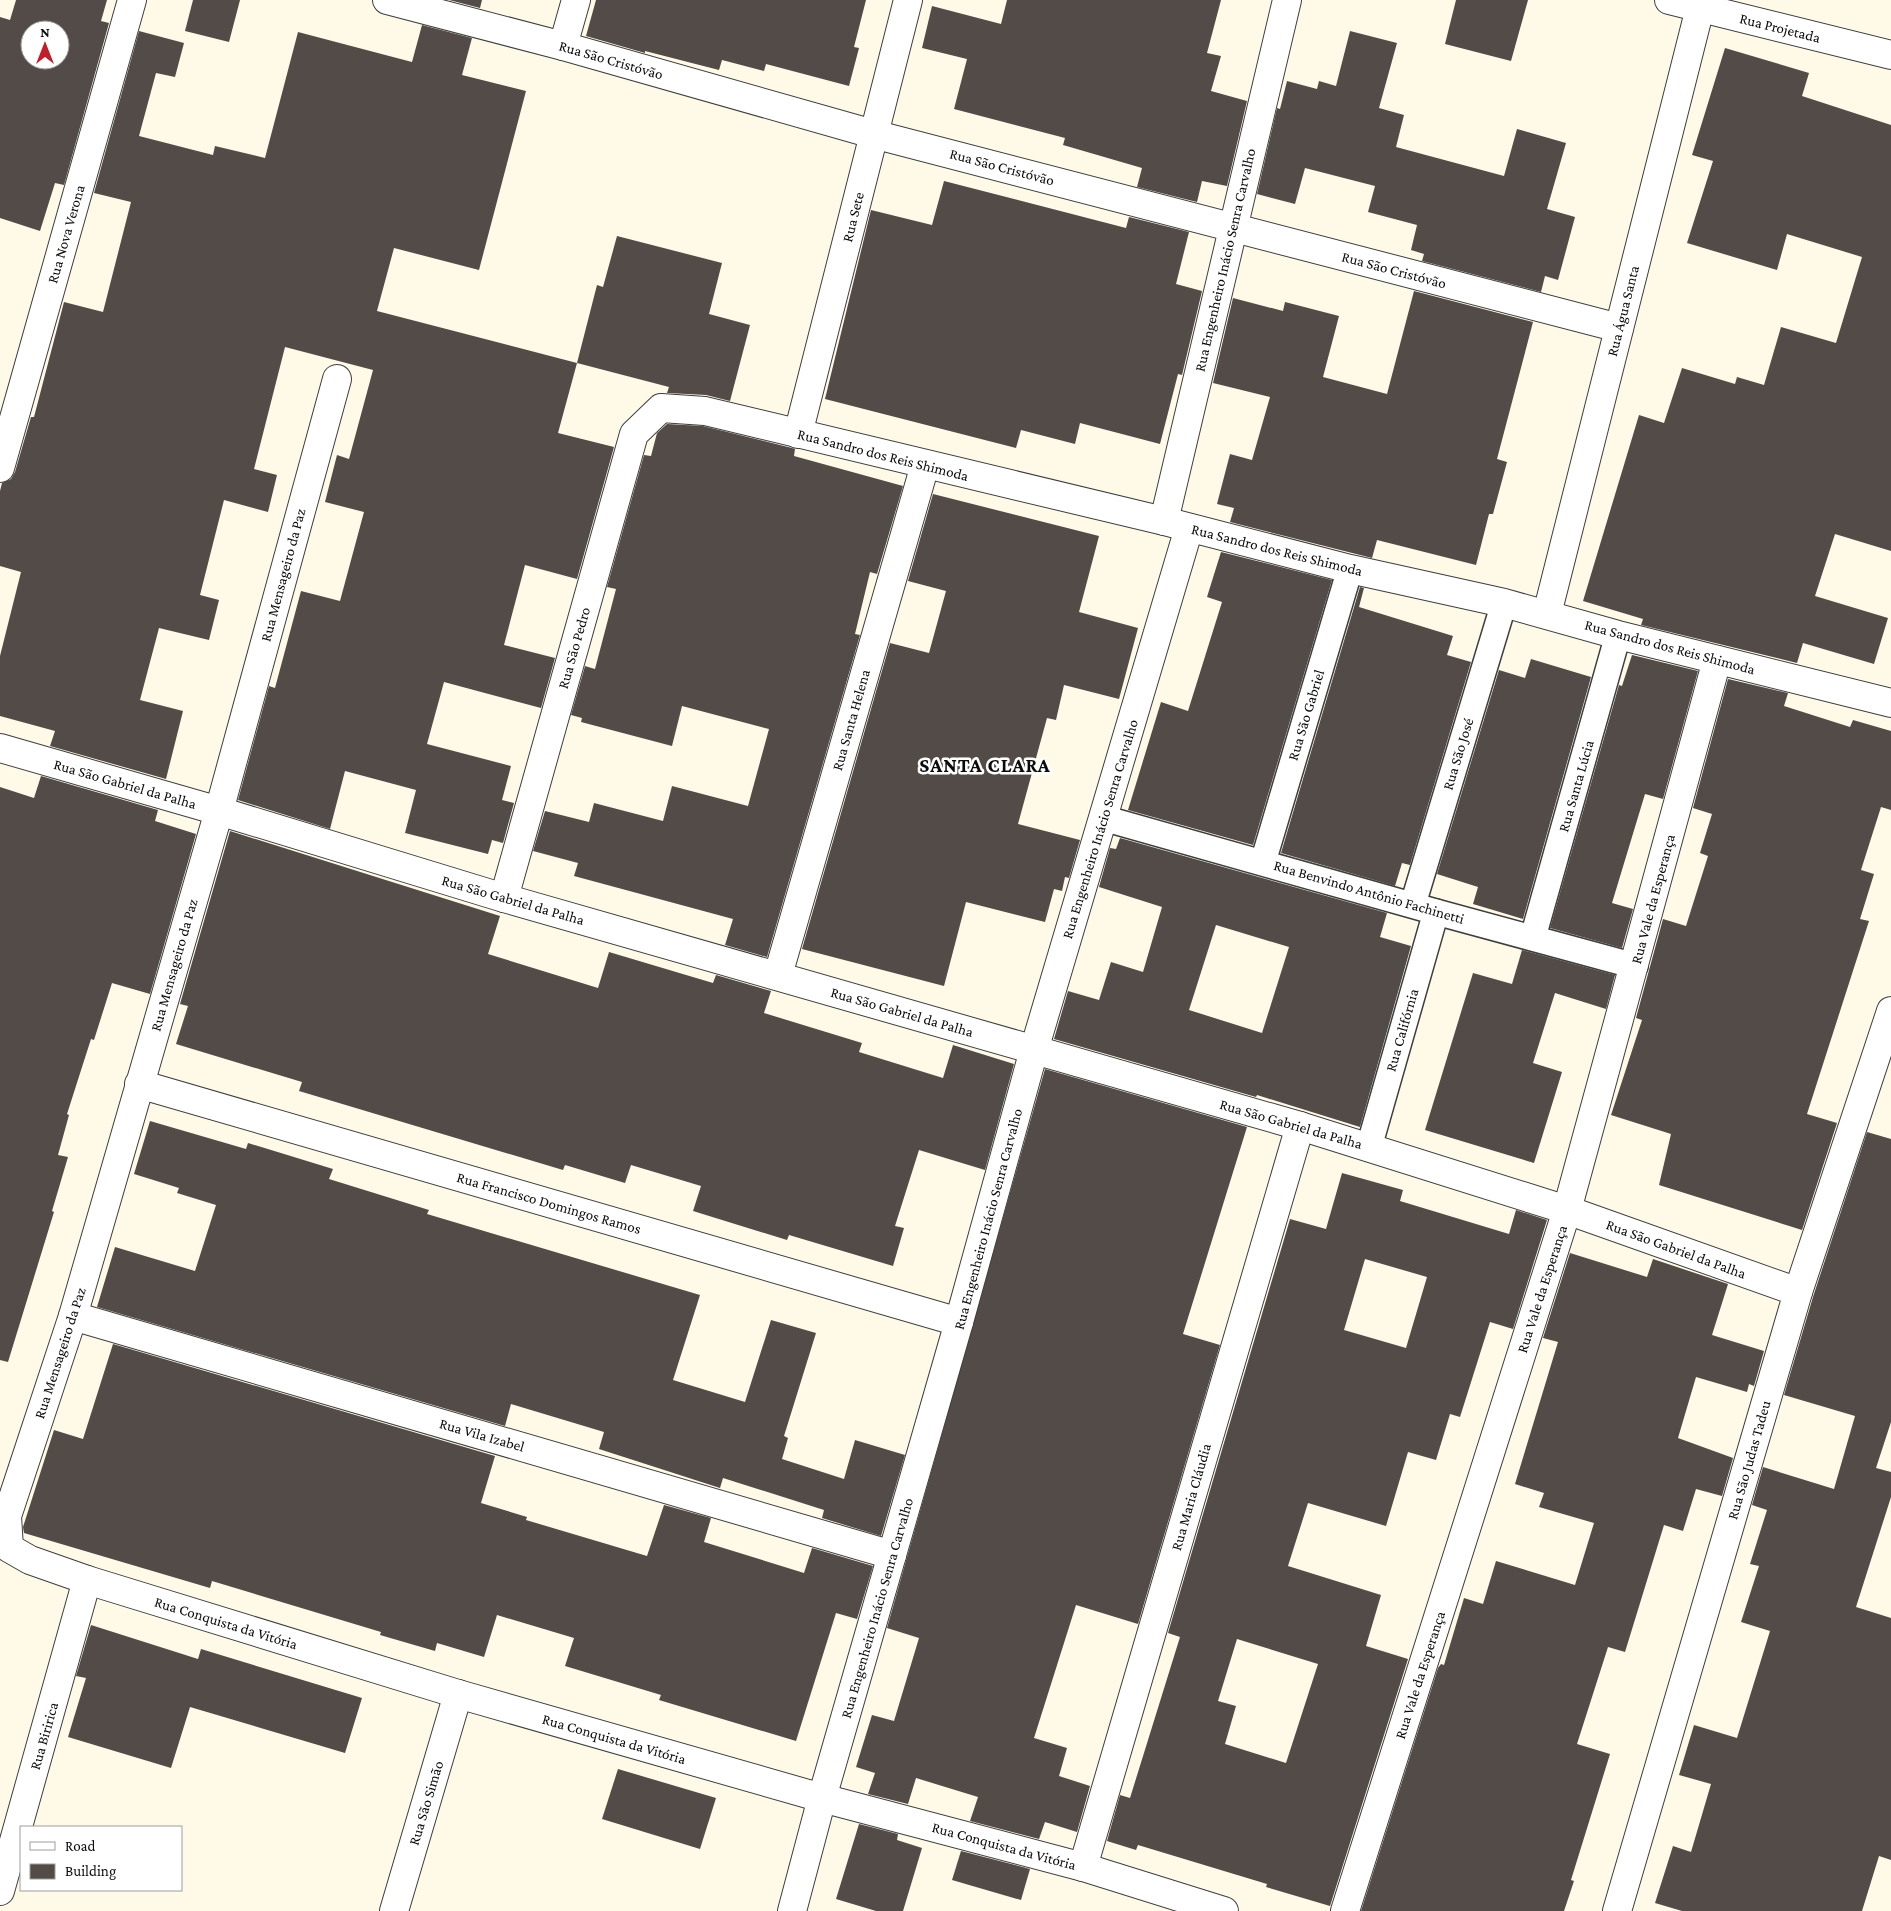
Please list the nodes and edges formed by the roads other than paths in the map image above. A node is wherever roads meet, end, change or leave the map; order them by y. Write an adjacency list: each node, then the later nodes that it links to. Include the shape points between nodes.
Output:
1 (132, 0): 17 (street, Rua Nova Verona)
2 (387, 0): 8 (street, Rua São Cristóvão)
3 (576, 0): 8 (street)
4 (908, 0): 10 (street, Rua Sete)
5 (1287, 0): 11 (street, Rua Engenheiro Inácio Senra Carvalho)
6 (1669, 0): 7 (street, Rua Projetada)
7 (1700, 8): 9 (street, Rua Projetada); 12 (street, Rua Água Santa)
8 (563, 46): 10 (street, Rua São Cristóvão)
9 (1891, 55)
10 (873, 134): 11 (street, Rua São Cristóvão); 15 (street, Rua Sete)
11 (1233, 228): 12 (street, Rua São Cristóvão); 18 (street, Rua Engenheiro Inácio Senra Carvalho)
12 (1619, 328): 21 (street, Rua Água Santa)
13 (336, 379): 26 (street, Rua Mensageiro da Paz)
14 (661, 408): 15 (street, Rua Sandro dos Reis Shimoda, via 705,411); 29 (street, Rua São Pedro, via 634,434)
15 (798, 434): 16 (street, Rua Sandro dos Reis Shimoda)
16 (925, 465): 18 (street, Rua Sandro dos Reis Shimoda); 34 (street, Rua Santa Helena)
17 (0, 468)
18 (1177, 524): 19 (street, Rua Sandro dos Reis Shimoda); 27 (street, Rua Engenheiro Inácio Senra Carvalho)
19 (1350, 569): 20 (street, Rua Sandro dos Reis Shimoda); 28 (lane, Rua São Gabriel)
20 (1504, 603): 21 (street, Rua Sandro dos Reis Shimoda); 30 (lane, Rua São José)
21 (1547, 614): 22 (street, Rua Sandro dos Reis Shimoda)
22 (1618, 635): 23 (street, Rua Sandro dos Reis Shimoda); 32 (lane, Rua Santa Lúcia)
23 (1717, 660): 24 (street, Rua Sandro dos Reis Shimoda); 33 (street, Rua Vale da Esperança)
24 (1891, 703)
25 (0, 748): 26 (street, Rua São Gabriel da Palha)
26 (219, 811): 29 (street, Rua São Gabriel da Palha); 37 (street, Rua Mensageiro da Paz)
27 (1103, 818): 28 (lane, Rua Benvindo Antônio Fachinetti); 36 (street, Rua Engenheiro Inácio Senra Carvalho)
28 (1263, 862): 30 (lane, Rua Benvindo Antônio Fachinetti)
29 (504, 898): 34 (street, Rua São Gabriel da Palha)
30 (1413, 904): 31 (lane, Rua Benvindo Antônio Fachinetti)
31 (1436, 912): 32 (lane, Rua Benvindo Antônio Fachinetti); 39 (lane, Rua Califórnia)
32 (1533, 937): 33 (lane, Rua Benvindo Antônio Fachinetti)
33 (1635, 966): 40 (street, Rua Vale da Esperança)
34 (778, 976): 36 (street, Rua São Gabriel da Palha)
35 (1891, 1011): 41 (street, Rua São Judas Tadeu)
36 (1034, 1050): 38 (street, Rua São Gabriel da Palha); 43 (street, Rua Engenheiro Inácio Senra Carvalho)
37 (139, 1084): 42 (street, Rua Mensageiro da Paz); 43 (street, Rua Francisco Domingos Ramos)
38 (1300, 1126): 39 (street, Rua São Gabriel da Palha); 49 (street, Rua Maria Cláudia)
39 (1369, 1147): 40 (street, Rua São Gabriel da Palha)
40 (1567, 1210): 41 (street, Rua São Gabriel da Palha); 55 (street, Rua Vale da Esperança)
41 (1798, 1292): 56 (street, Rua São Judas Tadeu)
42 (73, 1316): 44 (street, Rua Mensageiro da Paz, via 7,1516); 45 (street, Rua Vila Izabel)
43 (960, 1322): 45 (street, Rua Engenheiro Inácio Senra Carvalho)
44 (9, 1548): 46 (street, Rua Conquista da Vitória, via 30,1560)
45 (892, 1555): 48 (street, Rua Engenheiro Inácio Senra Carvalho)
46 (87, 1580): 47 (street, Rua Conquista da Vitória); 50 (street, Rua Biririca)
47 (458, 1694): 48 (street, Rua Conquista da Vitória); 52 (street, Rua São Simão)
48 (822, 1798): 49 (street, Rua Conquista da Vitória); 53 (street, Rua Engenheiro Inácio Senra Carvalho)
49 (1083, 1867): 51 (street, Rua Conquista da Vitória)
50 (0, 1891)
51 (1197, 1907): 54 (street, Rua Conquista da Vitória)
52 (394, 1911)
53 (792, 1911)
54 (1224, 1911)
55 (1345, 1911)
56 (1617, 1911)

